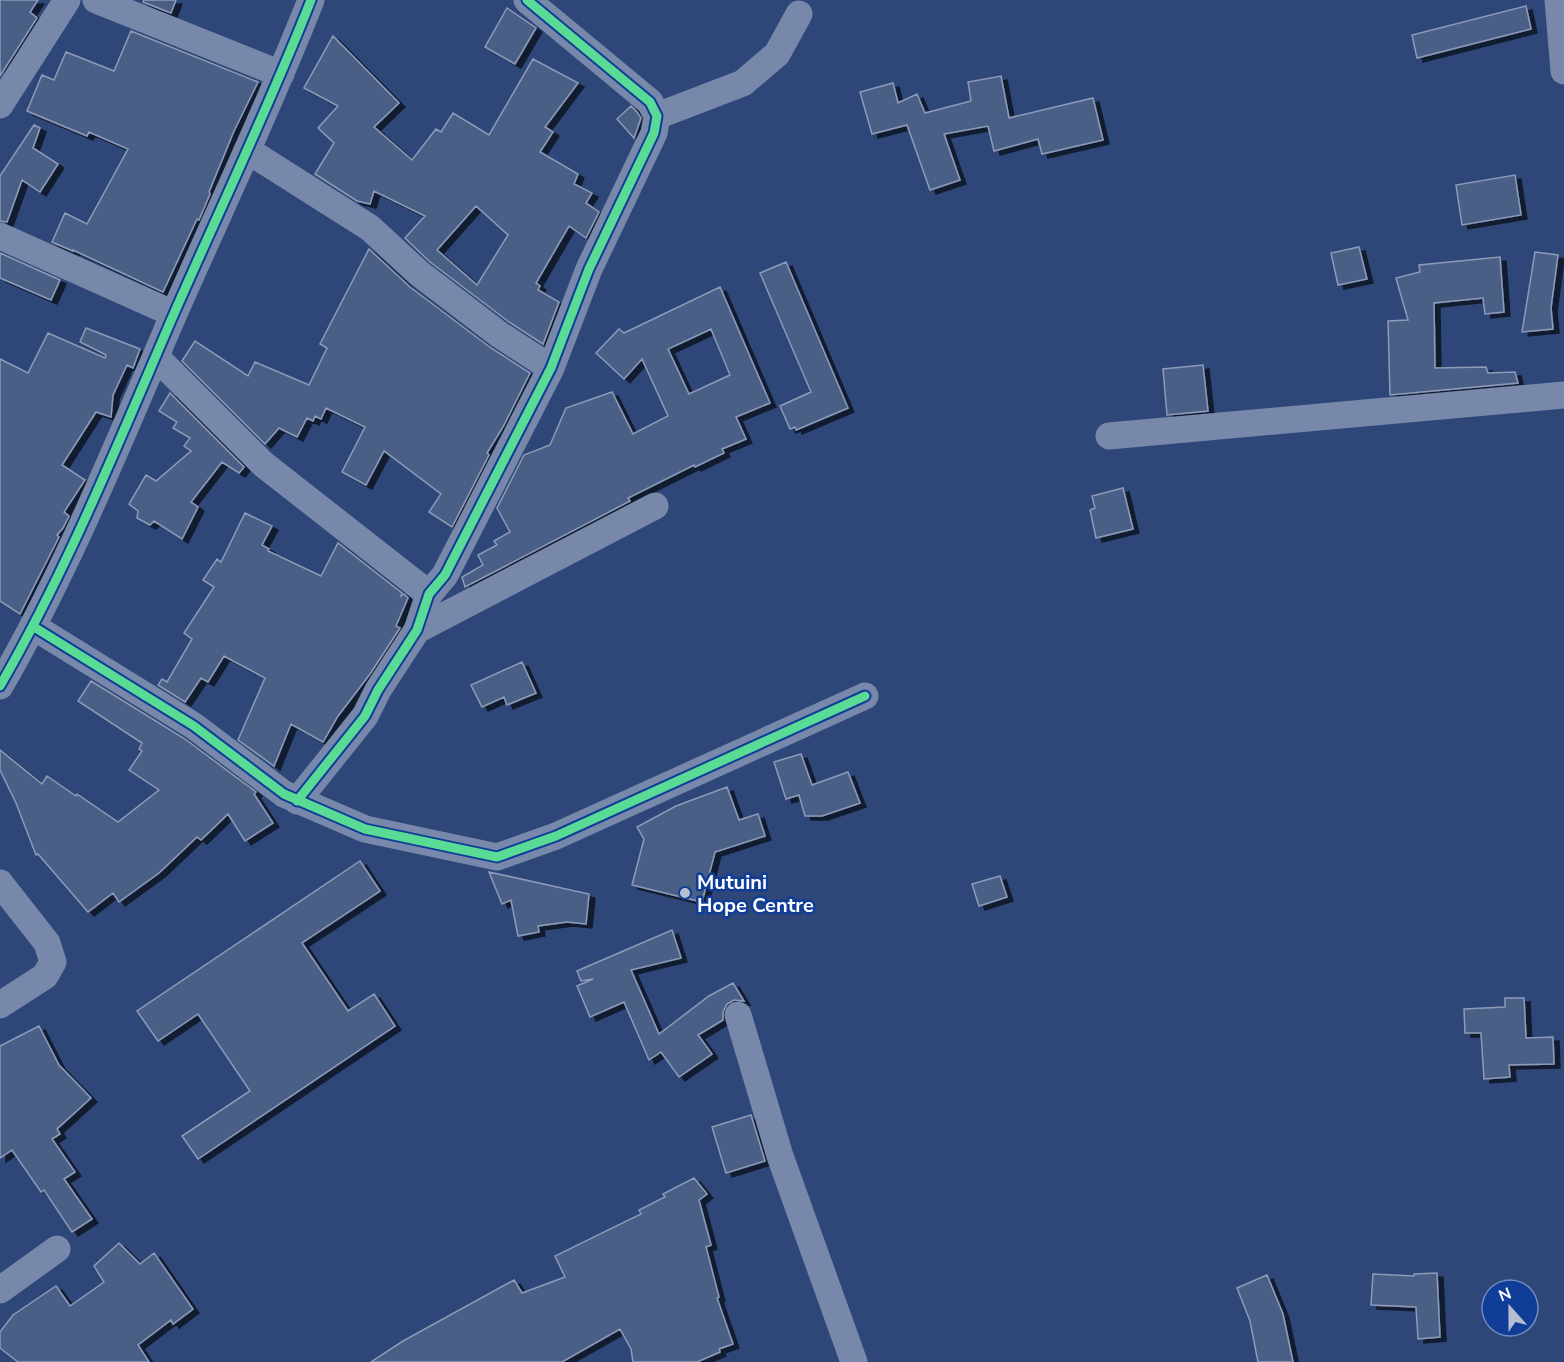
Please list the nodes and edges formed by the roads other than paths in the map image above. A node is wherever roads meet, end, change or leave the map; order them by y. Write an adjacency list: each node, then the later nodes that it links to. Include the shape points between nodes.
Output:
1 (67, 0): 9 (street)
2 (96, 0): 8 (street)
3 (310, 0): 8 (street)
4 (527, 0): 10 (street, via 650,102)
5 (1558, 0): 7 (street)
6 (799, 14): 10 (street, via 777,54 744,84)
7 (1564, 71)
8 (281, 74): 11 (street)
9 (0, 105)
10 (657, 116): 15 (street, via 654,133 589,269)
11 (247, 150): 13 (street); 15 (street, via 370,228 500,335)
12 (0, 236): 13 (street)
13 (174, 314): 14 (street)
14 (156, 357): 19 (street, via 263,464); 20 (street)
15 (551, 368): 19 (street, via 445,575)
16 (1564, 395): 17 (street)
17 (1109, 436)
18 (655, 507): 21 (street)
19 (429, 594): 21 (street)
20 (34, 627): 22 (street); 25 (street, via 194,726)
21 (417, 630): 25 (street, via 365,716)
22 (10, 644): 23 (street)
23 (0, 686)
24 (865, 696): 25 (street, via 556,836 497,857 365,829)
25 (297, 801)
26 (0, 883): 27 (street, via 47,943 53,962 45,976)
27 (0, 1005)
28 (738, 1015): 31 (street, via 780,1156)
29 (57, 1250): 30 (street)
30 (0, 1290)
31 (854, 1362)

